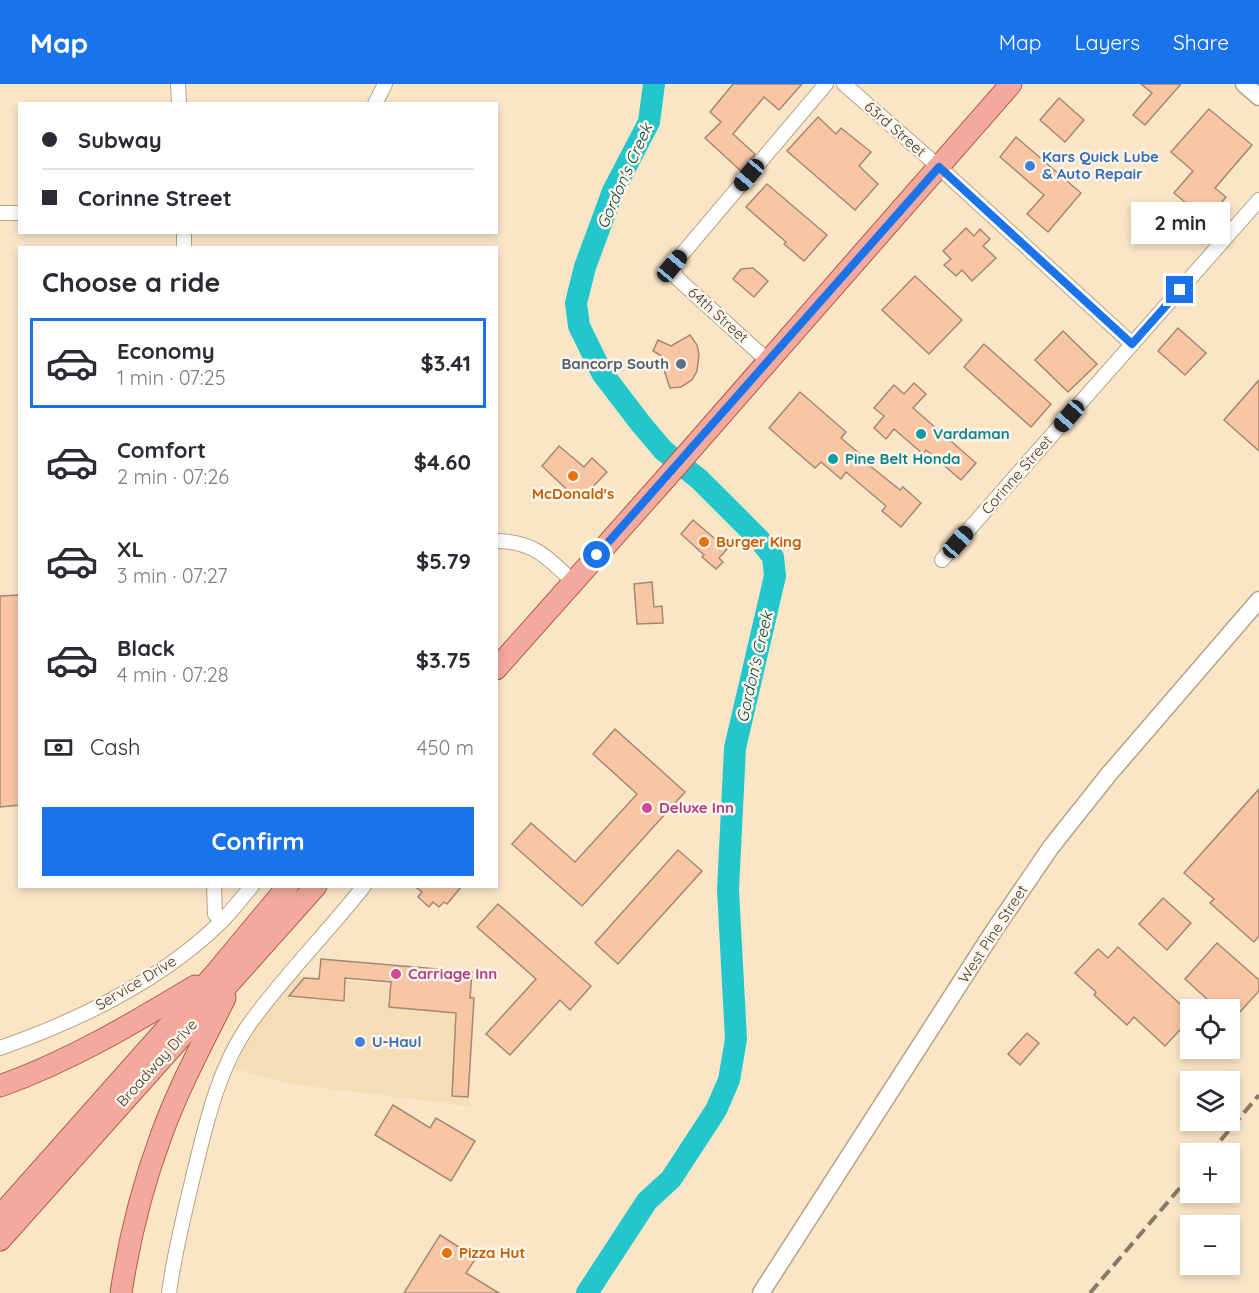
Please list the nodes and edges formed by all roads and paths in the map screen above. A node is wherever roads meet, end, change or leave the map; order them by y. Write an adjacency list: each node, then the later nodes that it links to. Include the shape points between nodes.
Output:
1 (178, 84): 8 (street)
2 (385, 84): 9 (street)
3 (826, 84): 15 (street, 64th Street, via 672,266 677,278)
4 (844, 84): 10 (street, 63rd Street)
5 (1011, 84): 10 (main road)
6 (1244, 84): 7 (street)
7 (1259, 98)
8 (179, 102)
9 (376, 102)
10 (939, 167): 14 (street, 63rd Street); 15 (main road)
11 (1259, 200): 14 (street, Corinne Street)
12 (0, 213): 13 (street)
13 (18, 213)
14 (1132, 344): 17 (street, Corinne Street)
15 (768, 361): 18 (main road)
16 (498, 541): 18 (street, via 516,542 538,551)
17 (942, 560)
18 (573, 582): 20 (main road)
19 (1259, 600): 35 (street, West Pine Street, via 1051,847)
20 (498, 667)
21 (214, 888): 26 (street, via 215,914)
22 (250, 888): 26 (street, Service Drive)
23 (286, 888): 28 (main road, Broadway Drive)
24 (314, 888): 27 (main road, Broadway Drive)
25 (362, 888): 34 (street, via 286,977 234,1050 203,1135)
26 (221, 921): 29 (street, Service Drive, via 173,962 141,983 63,1023)
27 (237, 973): 32 (main road, Broadway Drive); 33 (main road, via 161,1137 133,1231)
28 (214, 975): 30 (main road, via 91,1048); 31 (main road, Broadway Drive)
29 (0, 1048)
30 (0, 1086)
31 (0, 1216)
32 (0, 1240)
33 (121, 1293)
34 (169, 1293)
35 (761, 1293)

